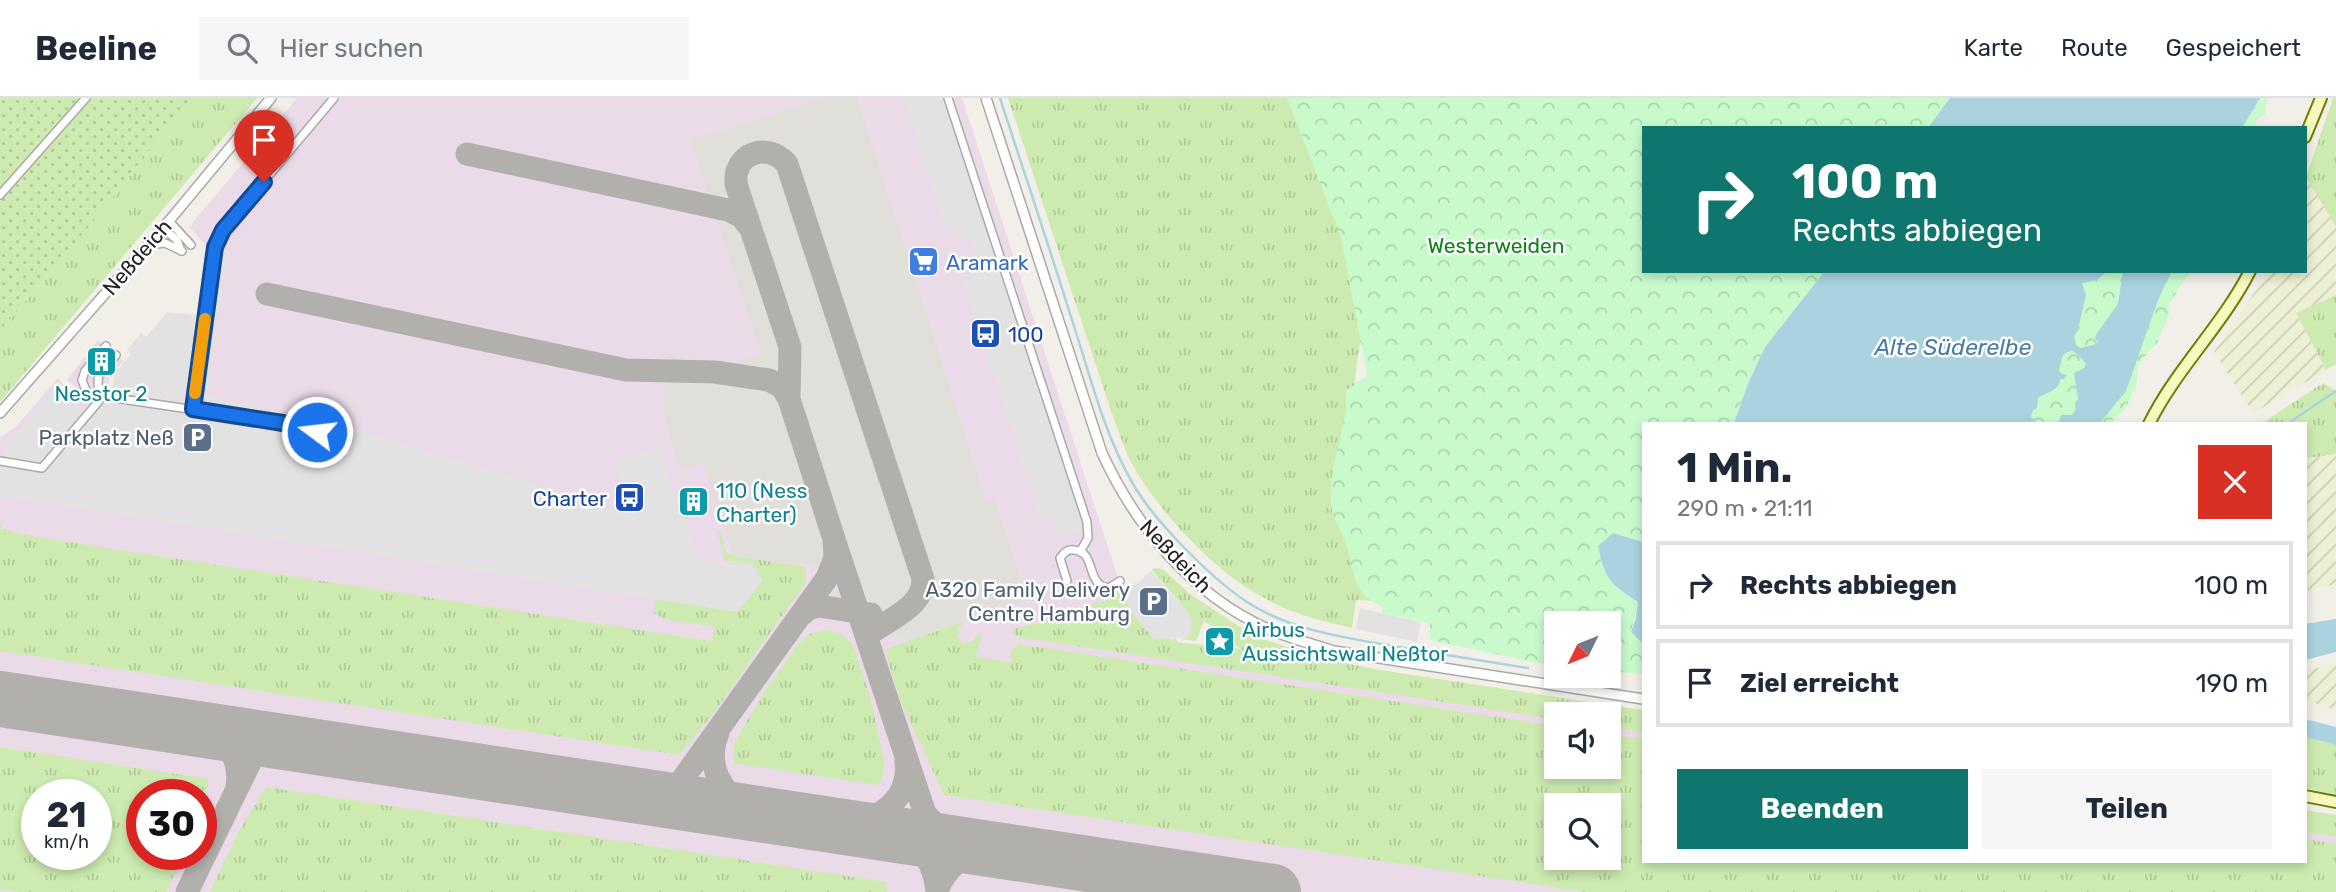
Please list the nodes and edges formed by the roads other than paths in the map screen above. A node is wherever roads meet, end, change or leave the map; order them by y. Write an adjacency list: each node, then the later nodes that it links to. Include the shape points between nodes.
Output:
1 (86, 98): 8 (street)
2 (271, 98): 9 (street, Neßdeich)
3 (334, 98): 16 (street, via 218,240)
4 (948, 98): 21 (street, via 1087,522 1088,538)
5 (986, 98): 24 (street, Neßdeich, via 1102,453 1127,503 1192,578 1232,609 1293,639 1334,650)
6 (2321, 98): 7 (main road)
7 (2307, 132)
8 (0, 195)
9 (166, 224): 10 (street, Neßdeich); 10 (street, via 182,251 165,243); 11 (street)
10 (148, 245): 17 (street, Neßdeich)
11 (191, 245)
12 (2249, 273): 18 (main road)
13 (106, 346): 15 (street, via 85,371 82,384 90,396)
14 (116, 355): 15 (street, via 98,378)
15 (100, 398): 16 (street); 20 (street, via 42,468)
16 (193, 409): 19 (street)
17 (0, 413)
18 (2150, 422)
19 (337, 437)
20 (0, 461)
21 (1080, 552): 22 (street, via 1071,549 1062,555); 23 (street, via 1088,558 1100,585 1109,588)
22 (1067, 581)
23 (1120, 581)
24 (1642, 699)
25 (2307, 796): 26 (main road)
26 (2336, 802)

